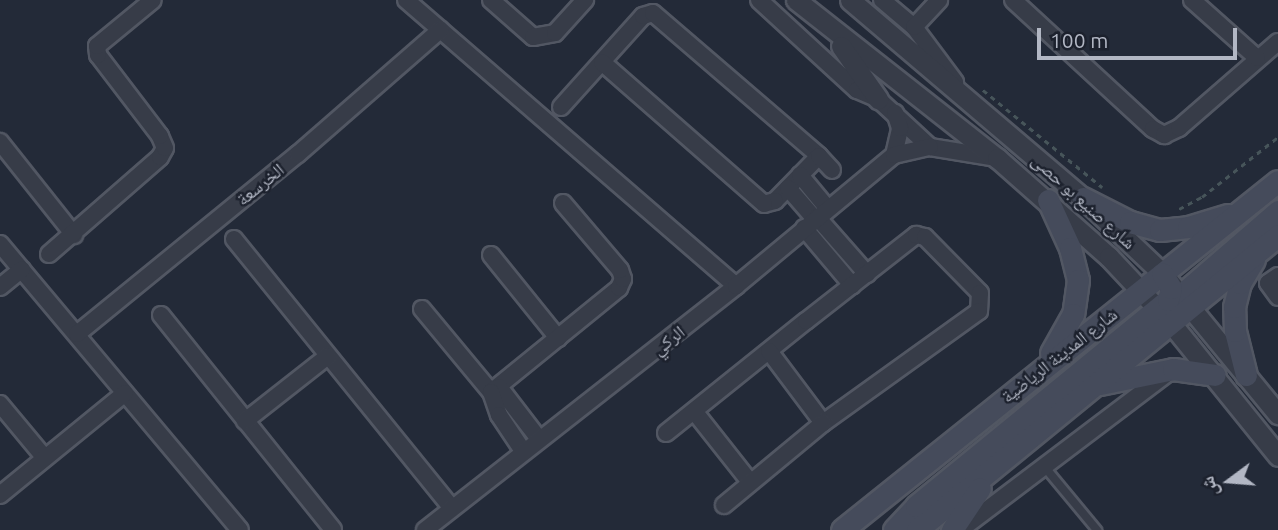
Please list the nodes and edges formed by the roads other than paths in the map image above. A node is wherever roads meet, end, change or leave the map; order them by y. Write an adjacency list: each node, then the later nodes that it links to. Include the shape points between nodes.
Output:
1 (153, 0): 37 (street, via 97,46 98,55 165,148)
2 (406, 0): 14 (street)
3 (491, 0): 4 (street, via 533,37 555,33)
4 (585, 0)
5 (759, 0): 19 (street, via 857,90)
6 (796, 0): 12 (street, شارع صنيع بو حصى)
7 (850, 0): 18 (street, شارع صنيع بو حصى)
8 (882, 0): 13 (street, شارع صنيع بو حصى)
9 (939, 0): 13 (street)
10 (1013, 0): 16 (street, via 1153,130 1164,135 1179,128)
11 (1192, 0): 16 (street)
12 (818, 19): 19 (street); 26 (street, شارع صنيع بو حصى)
13 (914, 27): 18 (street, شارع صنيع بو حصى)
14 (440, 30): 48 (street); 56 (street, الخرسعة, via 298,154)
15 (1278, 42): 16 (street)
16 (1257, 58)
17 (602, 62): 20 (street); 25 (street, via 643,16 653,13); 30 (street, via 759,201 769,204)
18 (975, 95): 31 (street, شارع صنيع بو حصى)
19 (878, 99): 21 (street)
20 (561, 107)
21 (895, 113): 23 (street); 24 (street, via 900,128)
22 (0, 142): 37 (street)
23 (930, 147): 24 (street, الركي); 26 (street)
24 (894, 155): 36 (street, الركي)
25 (818, 156): 27 (street); 28 (street)
26 (997, 158): 32 (street, شارع صنيع بو حصى)
27 (832, 170)
28 (800, 175): 30 (street); 36 (street)
29 (1278, 181): 34 (main road, شارع المدينة الرياضية)
30 (788, 188): 36 (street)
31 (1083, 198): 34 (main road, via 1130,222 1160,230 1188,227); 44 (street, شارع صنيع بو حصى)
32 (1048, 200): 50 (street, شارع صنيع بو حصى); 61 (main road, via 1074,257 1078,288 1069,322)
33 (563, 203): 57 (street, via 623,279 619,288)
34 (1240, 211): 44 (main road, شارع المدينة الرياضية)
35 (1278, 211): 52 (main road)
36 (816, 218): 45 (street); 47 (street); 48 (street, الركي)
37 (74, 235): 41 (street)
38 (234, 239): 59 (street)
39 (1270, 242): 52 (main road); 62 (main road, via 1240,283 1234,301 1235,331)
40 (0, 244): 43 (street)
41 (49, 254)
42 (491, 255): 57 (street)
43 (22, 269): 49 (street); 56 (street)
44 (1162, 272): 50 (main road, شارع المدينة الرياضية); 52 (street, شارع صنيع بو حصى); 55 (main road, via 1171,293)
45 (867, 274): 47 (street); 71 (street, via 921,234 980,293 982,301 979,311)
46 (1273, 280): 51 (street)
47 (852, 285): 58 (street)
48 (736, 286): 73 (street, الركي)
49 (0, 287)
50 (1142, 289): 55 (street, شارع صنيع بو حصى); 61 (main road, شارع المدينة الرياضية)
51 (1278, 298)
52 (1184, 300): 55 (main road, via 1167,307); 62 (street, شارع صنيع بو حصى)
53 (422, 309): 65 (street)
54 (161, 315): 70 (street)
55 (1164, 315): 63 (street, شارع صنيع بو حصى); 64 (main road); 87 (main road, via 916,506)
56 (77, 334): 66 (street)
57 (558, 338): 65 (street)
58 (769, 351): 68 (street); 71 (street)
59 (328, 356): 70 (street); 82 (street)
60 (1173, 369): 63 (main road); 64 (main road); 77 (street)
61 (1037, 371): 86 (main road, شارع المدينة الرياضية)
62 (1246, 374): 69 (street, شارع صنيع بو حصى)
63 (1215, 375): 75 (street, شارع صنيع بو حصى)
64 (1094, 386): 78 (main road)
65 (495, 389): 73 (street); 74 (street, via 499,415)
66 (125, 393): 76 (street); 84 (street)
67 (0, 404): 76 (street)
68 (694, 411): 72 (street); 79 (street)
69 (1278, 414)
70 (245, 421): 85 (street)
71 (823, 423): 79 (street)
72 (666, 433)
73 (539, 439): 74 (street, الركي)
74 (523, 451): 82 (street, الركي)
75 (1278, 456)
76 (45, 458): 80 (street)
77 (1043, 464): 90 (street); 91 (lane)
78 (992, 470): 88 (main road); 89 (main road)
79 (750, 482): 81 (street)
80 (0, 495)
81 (724, 505)
82 (452, 508): 83 (street, الركي)
83 (436, 527)
84 (240, 530)
85 (333, 530)
86 (842, 530)
87 (894, 530)
88 (917, 530)
89 (952, 530)
90 (960, 530)
91 (1097, 530)

